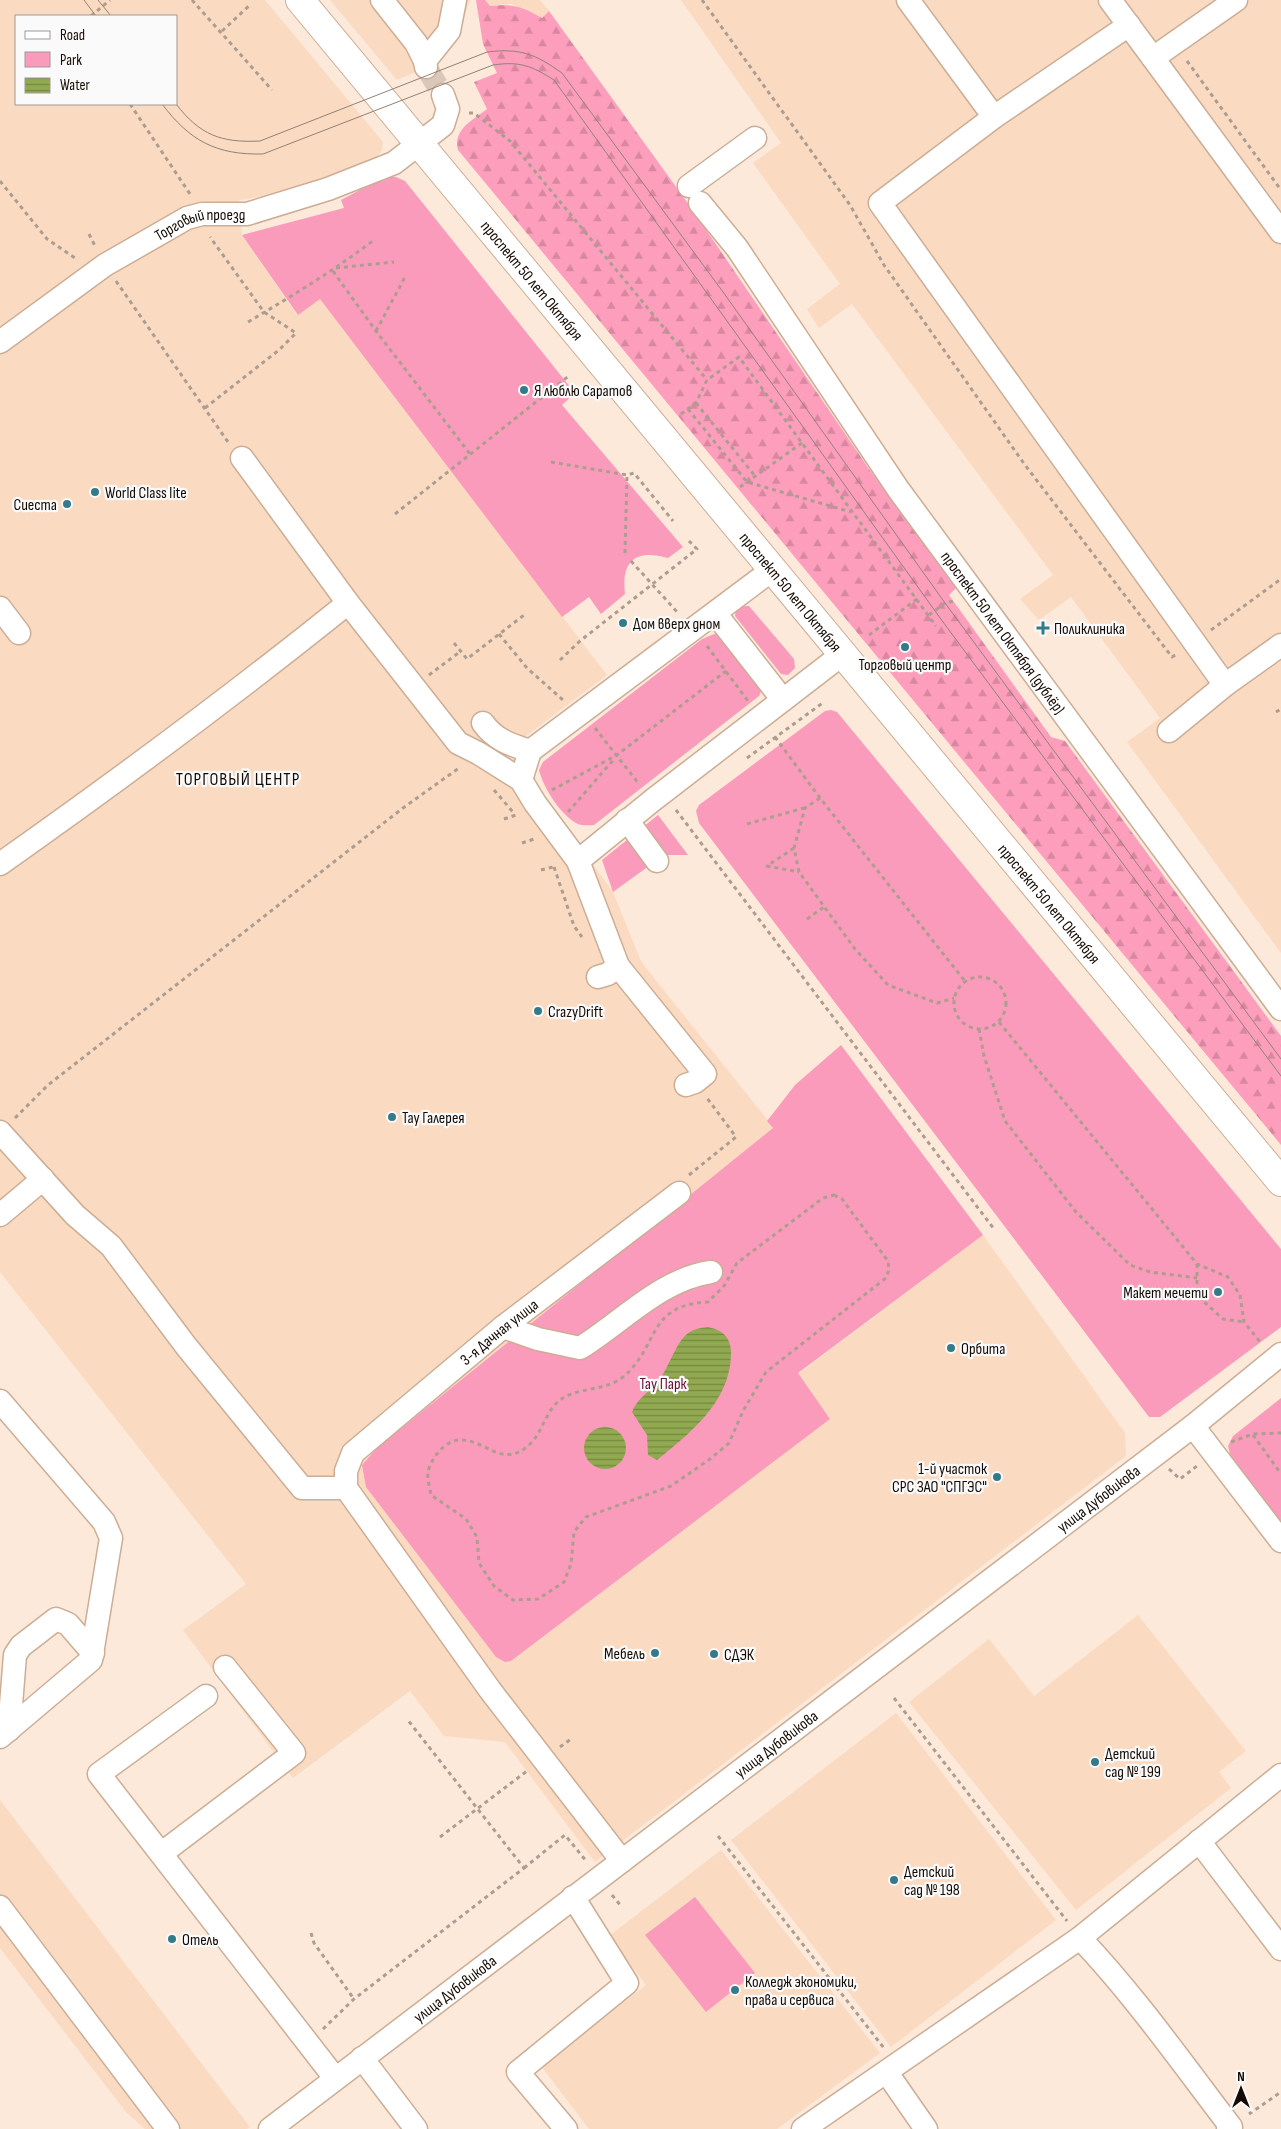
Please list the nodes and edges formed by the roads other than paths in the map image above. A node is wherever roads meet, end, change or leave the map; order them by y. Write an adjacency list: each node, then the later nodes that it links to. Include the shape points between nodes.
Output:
1 (300, 0): 12 (main road, проспект 50 лет Октября)
2 (382, 0): 3 (street, via 416,43 426,64 449,31)
3 (455, 0)
4 (908, 0): 10 (street)
5 (1110, 0): 7 (street)
6 (1236, 0): 8 (street)
7 (1129, 25): 8 (street); 10 (street)
8 (1152, 58): 13 (street)
9 (446, 102): 12 (street, Торговый проезд, via 443,125)
10 (994, 117): 23 (street, via 880,203)
11 (755, 138): 35 (street, проспект 50 лет Октября (дублёр), via 694,194 737,248 898,489)
12 (419, 145): 14 (street, Торговый проезд, via 394,163 328,189 247,214 202,214 187,218 104,265); 16 (main road, проспект 50 лет Октября)
13 (1281, 232)
14 (0, 342)
15 (237, 453): 17 (street)
16 (772, 570): 19 (street); 22 (main road, проспект 50 лет Октября)
17 (348, 603): 28 (street, via 458,743); 32 (street, via 172,741)
18 (0, 608): 20 (street)
19 (715, 613): 24 (street); 27 (street)
20 (19, 633)
21 (1281, 645): 23 (street)
22 (844, 653): 24 (street); 39 (main road, проспект 50 лет Октября)
23 (1225, 685): 26 (street)
24 (783, 700): 29 (street)
25 (484, 723): 27 (street, via 491,734 505,743)
26 (1169, 731)
27 (530, 751): 28 (street)
28 (521, 780): 30 (street)
29 (627, 820): 30 (street); 31 (street)
30 (578, 861): 33 (street)
31 (656, 861)
32 (0, 864)
33 (618, 966): 34 (street); 36 (street, via 705,1074)
34 (598, 977)
35 (1281, 1010)
36 (686, 1085)
37 (7, 1126): 38 (street)
38 (43, 1179): 41 (street); 47 (street, via 111,1246 186,1346 302,1488)
39 (1281, 1182)
40 (679, 1193): 43 (street, 3-я Дачная улица)
41 (0, 1215)
42 (711, 1272): 43 (street, via 693,1274 660,1291 580,1348)
43 (503, 1327): 47 (street, 3-я Дачная улица, via 445,1366 353,1454 346,1471)
44 (1278, 1357): 46 (street, улица Дубовикова)
45 (0, 1401): 49 (street, via 109,1529 111,1548)
46 (1193, 1426): 48 (street); 56 (street, улица Дубовикова)
47 (346, 1488): 56 (street, via 490,1690)
48 (1281, 1541)
49 (94, 1654): 52 (street); 52 (street, via 68,1624 56,1619 21,1646 15,1655)
50 (225, 1667): 55 (street, via 294,1753)
51 (206, 1696): 55 (street, via 99,1774)
52 (4, 1734)
53 (1281, 1775): 54 (street)
54 (1199, 1841): 59 (street); 60 (street)
55 (162, 1853): 63 (street)
56 (622, 1861): 57 (street, улица Дубовикова)
57 (573, 1897): 61 (street, улица Дубовикова); 68 (street, via 627,1983 518,2072)
58 (0, 1907): 65 (street)
59 (1080, 1938): 62 (street); 64 (street, via 1102,1961)
60 (1281, 1949)
61 (362, 2058): 63 (street, улица Дубовикова); 67 (street)
62 (892, 2069): 69 (street); 70 (street)
63 (335, 2078): 66 (street, улица Дубовикова)
64 (1230, 2128)
65 (168, 2129)
66 (270, 2129)
67 (416, 2129)
68 (566, 2129)
69 (803, 2129)
70 (926, 2129)

